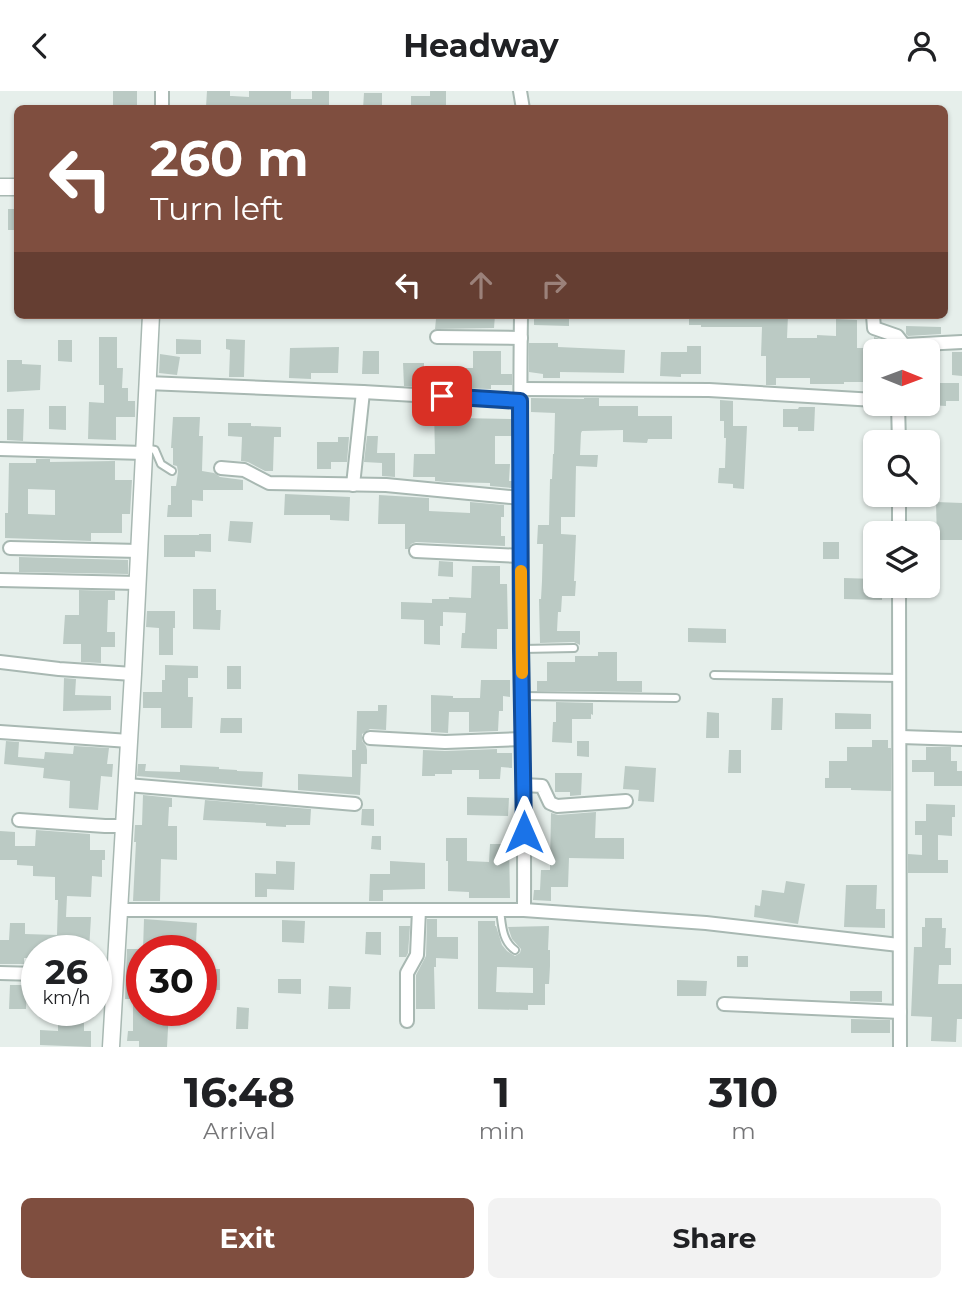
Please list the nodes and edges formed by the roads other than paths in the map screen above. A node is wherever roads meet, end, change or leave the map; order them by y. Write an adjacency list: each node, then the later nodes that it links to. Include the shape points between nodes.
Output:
1 (151, 319): 9 (street)
2 (521, 319): 5 (street)
3 (873, 319): 6 (street, via 874,328)
4 (437, 337): 5 (street)
5 (521, 338): 11 (street)
6 (898, 339)
7 (962, 342): 8 (street)
8 (940, 344)
9 (147, 383): 10 (street); 14 (street)
10 (363, 392): 11 (street); 17 (street)
11 (521, 395): 12 (street, via 709,390); 18 (street)
12 (863, 399)
13 (0, 449): 14 (street)
14 (144, 451): 16 (lane, via 155,450 161,464); 20 (street)
15 (221, 468): 17 (street, via 244,471 270,483)
16 (172, 471)
17 (353, 485): 18 (street)
18 (521, 498): 22 (street)
19 (10, 548): 20 (street)
20 (139, 551): 24 (street)
21 (416, 551): 22 (street)
22 (521, 556): 27 (street)
23 (0, 580): 24 (street)
24 (138, 583): 29 (street)
25 (899, 598): 31 (street)
26 (573, 648): 27 (lane)
27 (521, 649): 32 (street)
28 (0, 662): 29 (street)
29 (133, 674): 39 (street)
30 (714, 675): 31 (lane)
31 (900, 678): 35 (street)
32 (522, 696): 33 (lane); 37 (street)
33 (676, 698)
34 (0, 732): 39 (street)
35 (901, 737): 38 (street); 50 (street)
36 (370, 738): 37 (street)
37 (523, 739): 41 (street)
38 (962, 739)
39 (130, 741): 40 (street)
40 (127, 785): 43 (street); 45 (street)
41 (524, 785): 42 (street, via 542,786 550,803 557,806); 49 (street)
42 (626, 801)
43 (355, 804)
44 (19, 820): 45 (street)
45 (125, 826): 46 (street)
46 (120, 910): 47 (street); 54 (street)
47 (419, 910): 48 (street); 57 (street, via 417,955 407,973)
48 (500, 910): 49 (street); 51 (lane, via 503,932)
49 (524, 910): 50 (street, via 706,923)
50 (899, 945): 56 (street)
51 (515, 950)
52 (0, 973): 53 (street)
53 (21, 974)
54 (114, 977): 58 (street)
55 (724, 1005): 56 (street)
56 (900, 1012): 59 (street)
57 (407, 1021)
58 (111, 1047)
59 (900, 1047)

